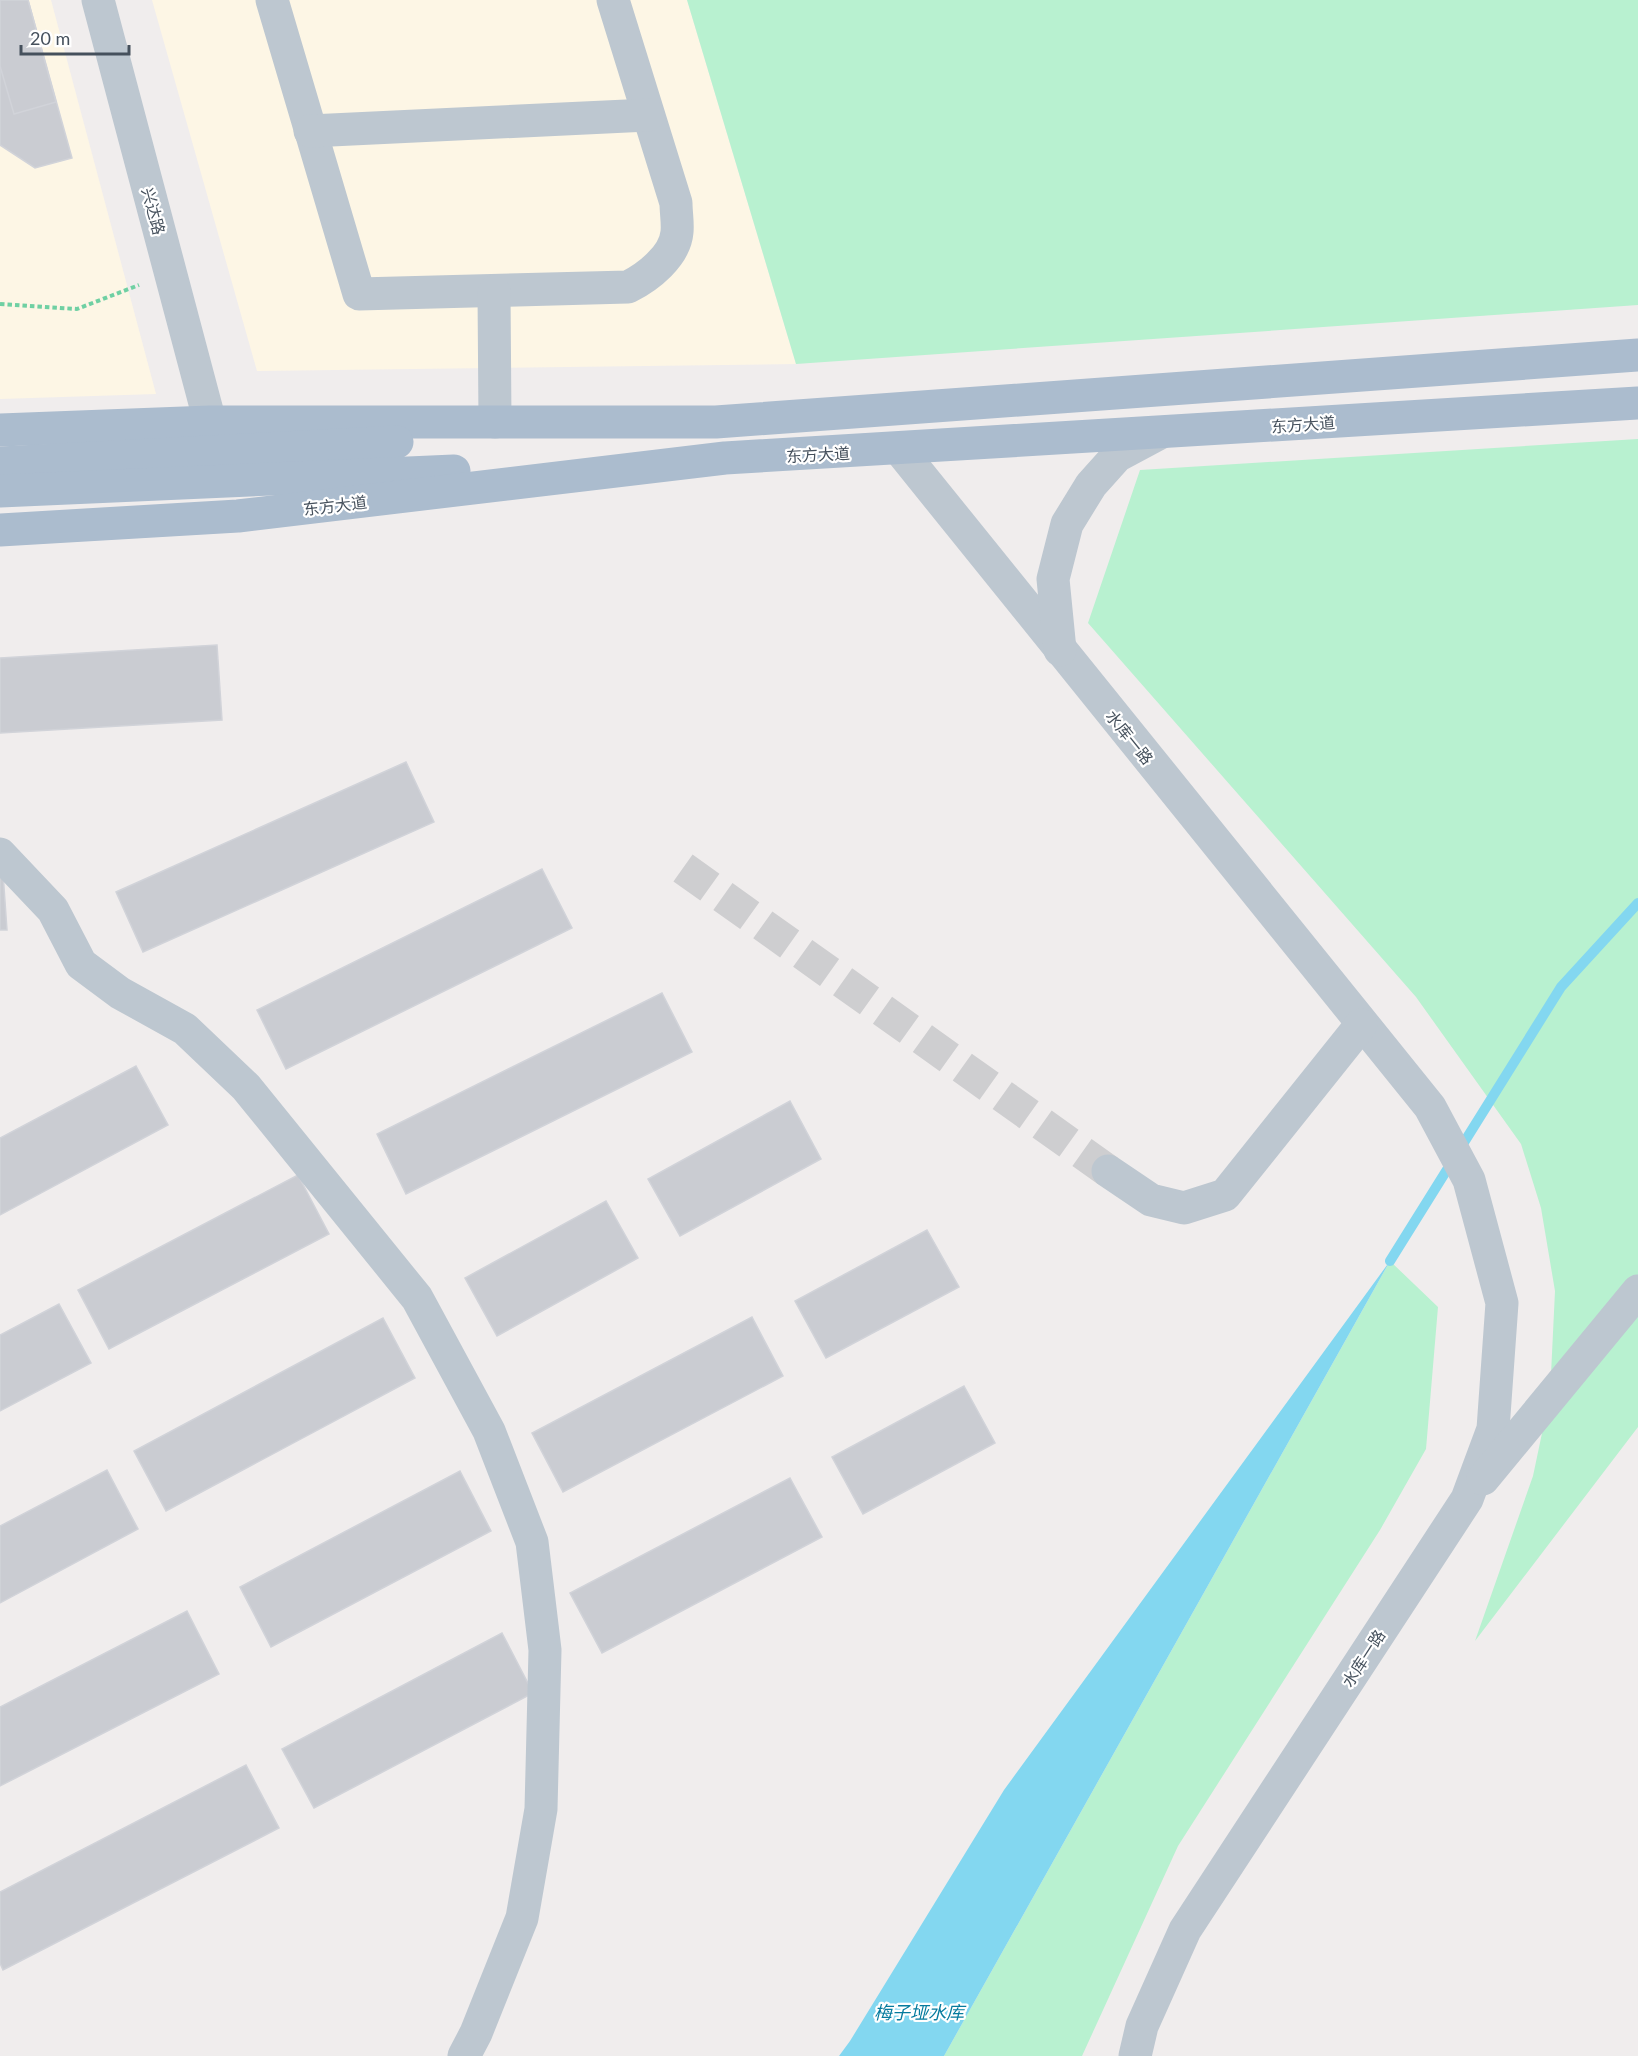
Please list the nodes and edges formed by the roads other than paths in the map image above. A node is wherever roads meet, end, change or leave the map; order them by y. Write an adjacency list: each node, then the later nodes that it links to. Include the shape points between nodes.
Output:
1 (98, 0): 9 (street, 兴达路)
2 (272, 0): 5 (street)
3 (613, 0): 4 (street)
4 (648, 115): 5 (street); 6 (street, via 676,203 677,234 668,254 646,278 628,286)
5 (310, 131): 6 (street, via 359,294)
6 (494, 292): 10 (street)
7 (1638, 355): 11 (main road)
8 (1638, 403): 13 (main road, 东方大道)
9 (210, 422): 10 (main road); 12 (main road)
10 (495, 422): 11 (main road)
11 (716, 422): 16 (main road)
12 (0, 430)
13 (1161, 434): 14 (main road, 东方大道); 19 (street, via 1117,456 1091,485 1067,525 1053,579)
14 (900, 450): 15 (main road, 东方大道); 19 (street, 水库一路)
15 (725, 458): 17 (main road); 18 (main road, 东方大道, via 238,516)
16 (0, 463)
17 (0, 491)
18 (0, 530)
19 (1060, 650): 21 (street, 水库一路)
20 (0, 854): 25 (street, via 53,910 81,964 120,993 185,1029 246,1087 417,1298 489,1431 532,1542 545,1650 541,1809 522,1918)
21 (1361, 1025): 22 (street, via 1225,1195 1184,1208 1151,1200); 24 (street, 水库一路, via 1430,1107 1469,1180 1502,1303 1493,1428)
22 (1108, 1171)
23 (1638, 1291): 24 (street)
24 (1467, 1499): 26 (street, 水库一路, via 1185,1930 1142,2026)
25 (464, 2056)
26 (1135, 2056)

